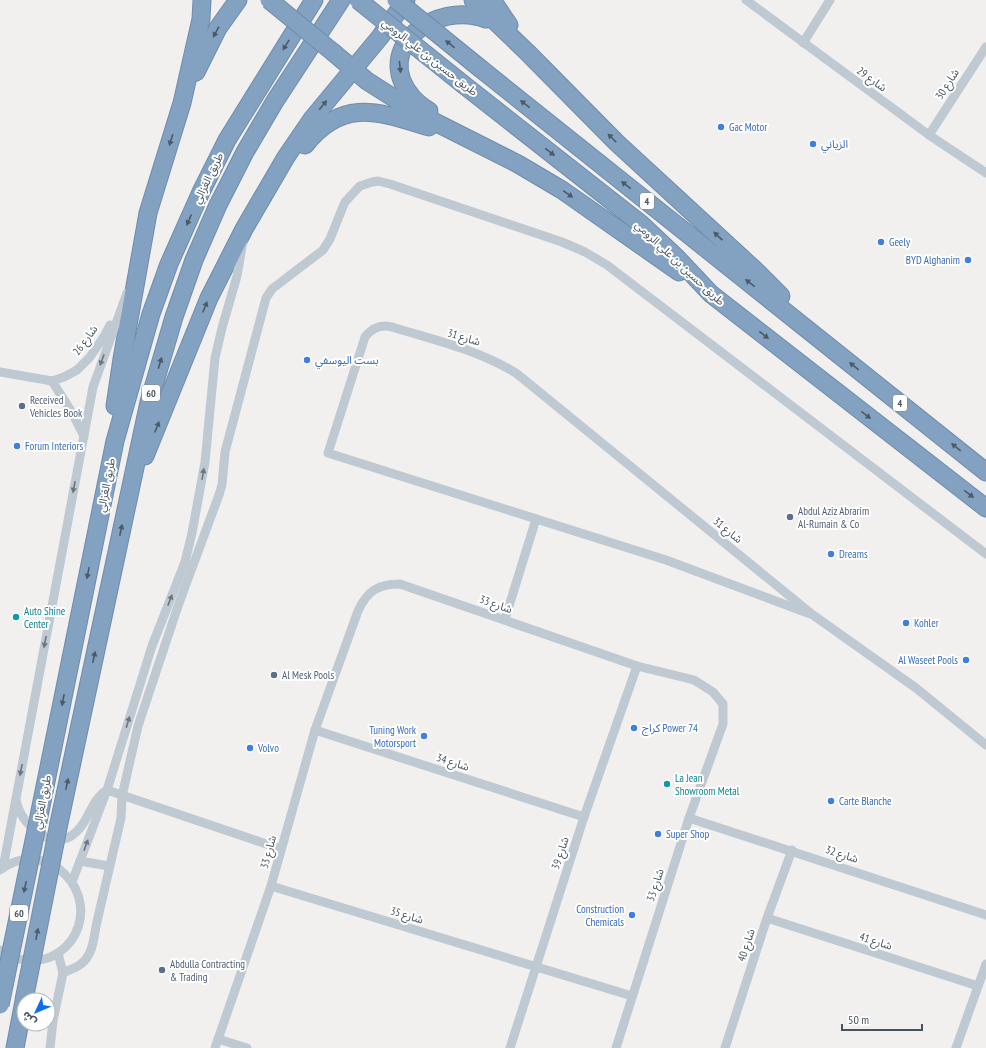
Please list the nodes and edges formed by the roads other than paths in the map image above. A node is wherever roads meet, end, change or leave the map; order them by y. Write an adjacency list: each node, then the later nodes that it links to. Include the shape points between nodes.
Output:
1 (202, 0): 17 (highway, via 201,19)
2 (238, 0): 17 (highway, one-way to 17, via 218,28)
3 (269, 0): 16 (highway, bridge)
4 (314, 0): 30 (highway, طريق الغزالي / 60, one-way to 30, via 227,140 201,192 169,264 151,314)
5 (341, 0): 32 (highway, طريق الغزالي / 60, one-way to 5, via 148,402 194,260 245,152)
6 (358, 0): 24 (highway, طريق حسين بن علي الرومي / 4, one-way to 24, bridge, via 640,224)
7 (396, 0): 26 (highway, طريق حسين بن علي الرومي / 4, one-way to 7, bridge)
8 (406, 0): 16 (highway, via 380,37)
9 (473, 0): 15 (highway)
10 (492, 0): 15 (highway)
11 (746, 0): 13 (street, شارع 29)
12 (830, 0): 13 (street)
13 (803, 43): 18 (street, شارع 29)
14 (986, 47): 18 (street, شارع 30)
15 (528, 53): 19 (highway, one-way to 19, via 482,17 458,8 441,10 425,16 407,34 399,58 401,75 408,90 419,103); 26 (highway, one-way to 15, via 765,280 617,143)
16 (352, 69): 19 (highway, via 412,110); 21 (highway, one-way to 16, via 312,119)
17 (182, 103): 23 (highway, one-way to 23, via 148,214)
18 (928, 135): 20 (street, شارع 29)
19 (473, 142): 21 (highway, via 422,125 369,112 348,114 329,122 314,134); 24 (highway, one-way to 24, via 562,190)
20 (986, 174)
21 (264, 196): 22 (highway)
22 (244, 229): 32 (highway, one-way to 22, via 209,298); 41 (street, one-way to 22, via 152,646 185,562 205,462 215,358 237,276)
23 (137, 272): 25 (street); 30 (highway, via 116,403)
24 (711, 294): 33 (highway, طريق حسين بن علي الرومي / 4, one-way to 33)
25 (125, 299): 28 (street, شارع 26, via 90,357 77,370); 29 (street, one-way to 29, via 93,387)
26 (814, 334): 31 (highway, طريق حسين بن علي الرومي / 4, one-way to 26)
27 (0, 372): 28 (street)
28 (52, 381): 29 (street, via 72,411)
29 (84, 436): 43 (street, one-way to 43)
30 (115, 440): 63 (highway, طريق الغزالي / 60, one-way to 63, bridge)
31 (986, 472)
32 (126, 503): 61 (highway, طريق الغزالي / 60, one-way to 32, bridge)
33 (986, 508)
34 (536, 519): 36 (street, شارع 31, via 666,560); 36 (street, شارع 31, via 328,454 362,343 369,332 379,326 392,327 481,355 516,373); 37 (street)
35 (986, 554): 42 (street, via 596,258 562,242 390,184 378,181 366,184 356,190 346,202 323,250 272,289 268,295 225,452 219,495 138,726)
36 (813, 615): 40 (street, شارع 31, via 916,688)
37 (505, 619): 38 (street, شارع 33); 39 (street, شارع 33, via 400,584 379,587 362,601)
38 (637, 666): 44 (street, شارع 39); 45 (street, شارع 33, via 694,680 713,692 723,704 723,724)
39 (315, 730): 44 (street, شارع 34); 46 (street, شارع 33)
40 (986, 745)
41 (106, 790): 42 (street); 43 (street, via 99,796 81,828 72,836 61,840 46,837 28,825 19,812); 48 (street, one-way to 41)
42 (122, 796): 46 (street); 49 (street, via 121,818)
43 (16, 797): 50 (street)
44 (584, 817): 58 (street, شارع 39)
45 (689, 818): 47 (street, 32 شارع); 62 (street, شارع 33)
46 (281, 849): 52 (street, شارع 33)
47 (792, 850): 53 (street, 32 شارع); 54 (street, شارع 40)
48 (80, 861): 49 (street); 51 (street)
49 (109, 866): 59 (street, via 90,952 81,964)
50 (1, 869): 51 (street, via 14,862 40,861 64,872)
51 (72, 882): 56 (street, via 81,907 80,921 76,934)
52 (271, 886): 58 (street, شارع 35); 65 (street, شارع 33)
53 (986, 915)
54 (767, 918): 60 (street, شارع 41); 71 (street, شارع 40)
55 (0, 950): 56 (street, via 24,961 36,961)
56 (58, 953): 59 (street)
57 (986, 964): 60 (street)
58 (536, 967): 62 (street, شارع 35); 69 (street, شارع 39)
59 (63, 973): 67 (street)
60 (978, 986): 72 (street)
61 (26, 992)
62 (632, 996): 70 (street, شارع 33)
63 (0, 1005)
64 (18, 1032): 66 (highway, طريق الغزالي / 60)
65 (216, 1044): 68 (street)
66 (15, 1048)
67 (50, 1048)
68 (247, 1048)
69 (510, 1048)
70 (616, 1048)
71 (724, 1048)
72 (956, 1048)

